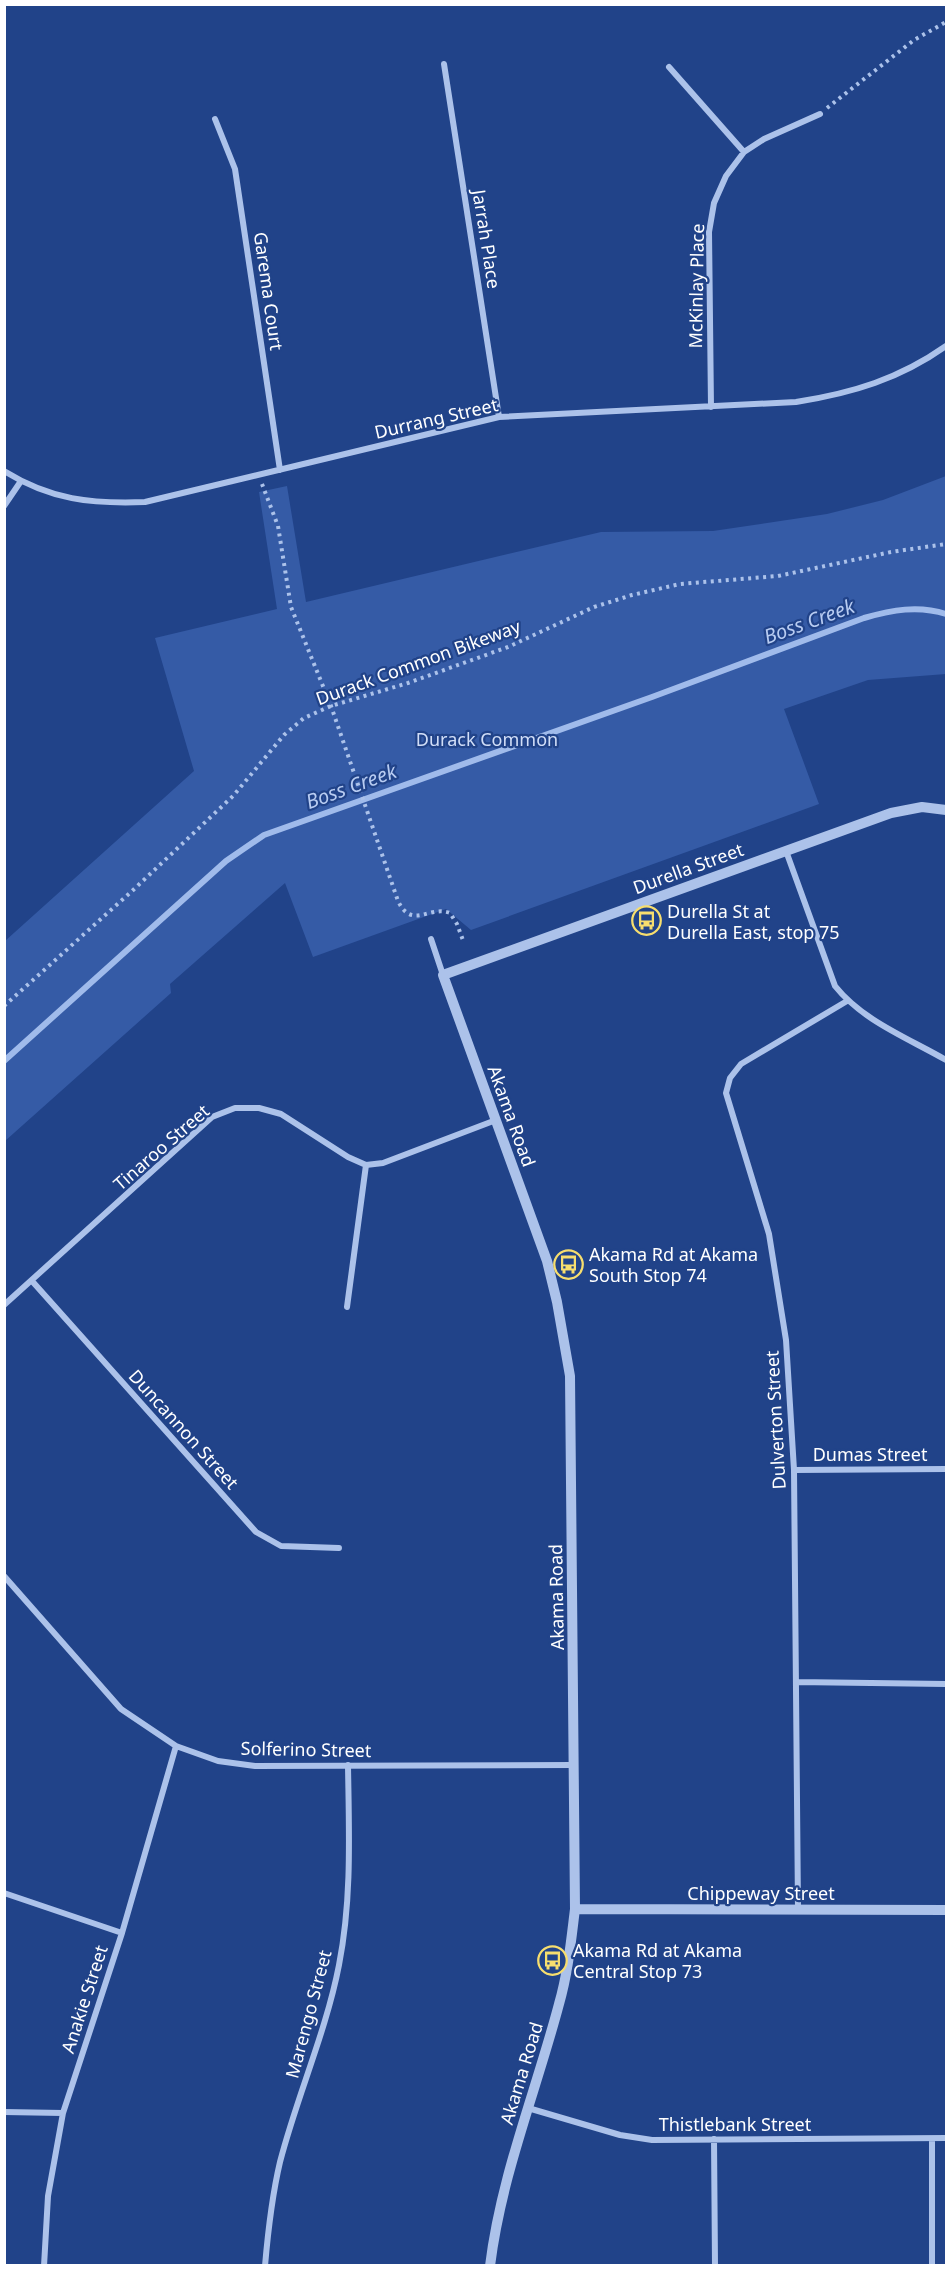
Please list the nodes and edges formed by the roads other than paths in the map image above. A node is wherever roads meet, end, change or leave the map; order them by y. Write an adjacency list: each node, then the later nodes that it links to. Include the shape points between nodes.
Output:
1 (444, 64): 8 (street, Jarrah Place)
2 (669, 67): 5 (street)
3 (820, 114): 5 (street, McKinlay Place)
4 (215, 119): 9 (street, Garema Court, via 236,169)
5 (744, 152): 7 (street, McKinlay Place, via 726,176 714,203 709,232)
6 (946, 346): 7 (street, Durrang Street, via 898,375 845,393 796,402)
7 (711, 407): 8 (street, Durrang Street)
8 (500, 417): 9 (street, Durrang Street)
9 (280, 470): 11 (street, Durrang Street, via 145,502 78,501)
10 (4, 471): 11 (street, Durrang Street)
11 (21, 481): 12 (street)
12 (4, 506)
13 (946, 810): 14 (street, Durella Street, via 922,807 891,813)
14 (786, 850): 16 (street, Durella Street); 17 (street, via 836,986)
15 (431, 939): 16 (street, Akama Road)
16 (443, 975): 19 (street, Akama Road)
17 (847, 1001): 18 (street); 25 (street, Dulverton Street, via 741,1064 729,1078 726,1094 775,1266 786,1340)
18 (946, 1060)
19 (496, 1120): 20 (street); 32 (street, Akama Road, via 547,1261 570,1376)
20 (366, 1165): 21 (street, Tinaroo Street, via 281,1114 260,1108 236,1108 212,1118); 23 (street)
21 (32, 1281): 22 (street, Tinaroo Street); 26 (street, Duncannon Street, via 256,1532 281,1546)
22 (4, 1305)
23 (347, 1307)
24 (946, 1469): 25 (street, Dumas Street)
25 (794, 1470): 28 (street, Dulverton Street)
26 (339, 1548)
27 (4, 1576): 30 (street, Solferino Street, via 121,1708)
28 (796, 1682): 29 (street); 35 (street, Dulverton Street)
29 (946, 1684)
30 (176, 1746): 31 (street, Solferino Street, via 218,1761 255,1766); 37 (street, Anakie Street)
31 (348, 1765): 32 (street, Solferino Street); 45 (street, Marengo Street, via 350,1875 339,1967 280,2162)
32 (574, 1765): 34 (street, Akama Road)
33 (4, 1893): 37 (street)
34 (575, 1909): 35 (street, Chippeway Street); 38 (street, Akama Road, via 560,2004)
35 (798, 1909): 36 (street, Chippeway Street)
36 (946, 1910)
37 (122, 1933): 40 (street, Anakie Street)
38 (528, 2108): 42 (street, Thistlebank Street, via 620,2135 652,2140); 46 (street, Akama Road, via 502,2201)
39 (4, 2112): 40 (street)
40 (63, 2113): 44 (street, Anakie Street, via 48,2196)
41 (946, 2138): 43 (street, Thistlebank Street)
42 (714, 2139): 43 (street, Thistlebank Street); 47 (street)
43 (932, 2139): 48 (street)
44 (44, 2265)
45 (265, 2265)
46 (490, 2265)
47 (715, 2265)
48 (932, 2265)

